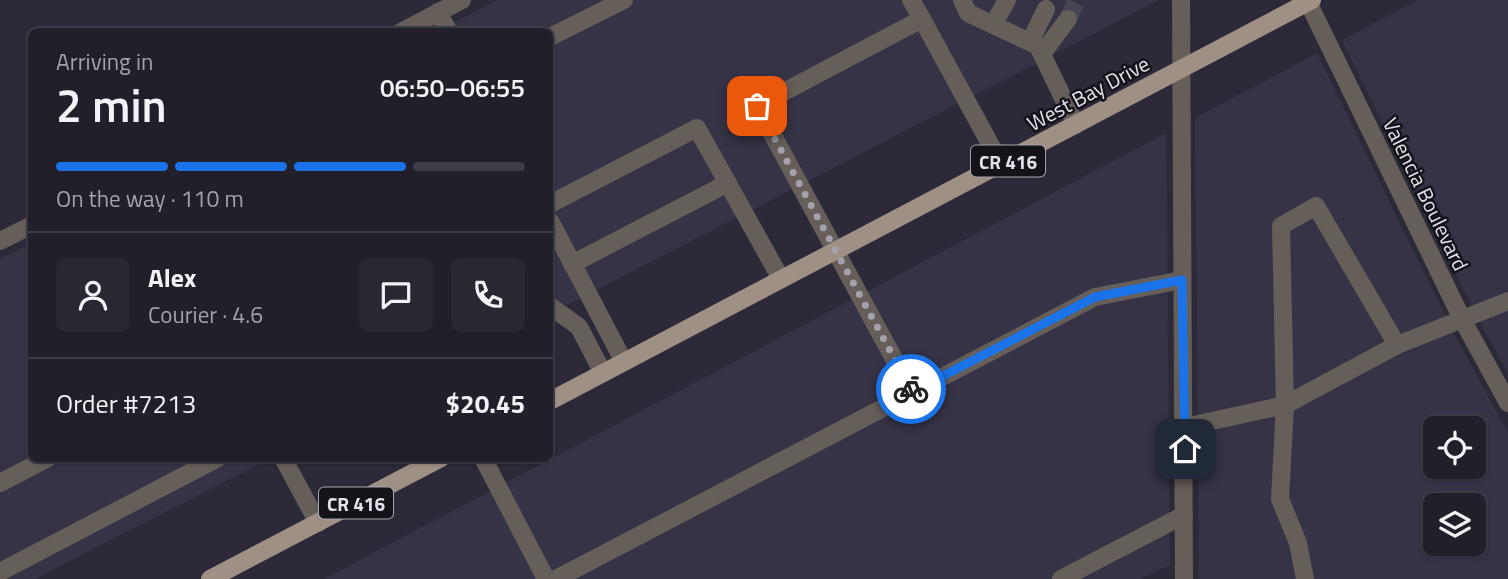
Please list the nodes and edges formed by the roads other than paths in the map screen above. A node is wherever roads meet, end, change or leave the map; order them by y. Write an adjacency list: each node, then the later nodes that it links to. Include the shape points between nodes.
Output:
1 (462, 0): 9 (street)
2 (624, 0): 15 (street)
3 (911, 0): 10 (street)
4 (1007, 0): 12 (street)
5 (1181, 0): 17 (street)
6 (1310, 1): 17 (main road, West Bay Drive / CR 416); 31 (street, Valencia Boulevard)
7 (965, 6): 12 (street)
8 (1046, 9): 16 (street)
9 (439, 12): 13 (street); 14 (street)
10 (922, 19): 19 (street); 25 (street, via 757,106)
11 (1068, 19): 16 (street)
12 (993, 25): 16 (street)
13 (409, 28)
14 (447, 28)
15 (553, 36)
16 (1036, 48): 18 (street)
17 (1180, 70): 18 (main road, West Bay Drive / CR 416); 28 (street)
18 (1076, 125): 19 (main road, West Bay Drive / CR 416)
19 (1001, 164): 25 (main road, West Bay Drive / CR 416)
20 (728, 183): 21 (street, via 697,128); 26 (street); 27 (street)
21 (553, 202)
22 (28, 227): 24 (street)
23 (553, 227): 26 (street)
24 (0, 241)
25 (835, 251): 27 (main road, West Bay Drive / CR 416); 35 (street)
26 (572, 264): 33 (street)
27 (781, 279): 33 (main road, West Bay Drive / CR 416)
28 (1182, 280): 35 (street, via 1095,297); 39 (street)
29 (1508, 301): 31 (street)
30 (553, 308): 34 (street, via 579,327)
31 (1462, 319): 32 (street); 37 (street, Valencia Boulevard)
32 (1397, 345): 38 (street); 38 (street, via 1316,206 1281,226)
33 (624, 362): 34 (main road, West Bay Drive / CR 416)
34 (603, 373): 36 (main road, West Bay Drive / CR 416)
35 (912, 392): 51 (street)
36 (553, 399)
37 (1508, 403)
38 (1285, 405): 39 (street); 54 (street, via 1280,499 1298,543)
39 (1185, 427): 46 (street)
40 (40, 462): 45 (street)
41 (210, 462): 48 (street)
42 (285, 462): 47 (street)
43 (433, 462): 47 (main road, CR 416)
44 (485, 462): 50 (street)
45 (0, 483)
46 (1184, 515): 52 (street); 53 (street)
47 (318, 523): 49 (main road, CR 416)
48 (0, 572)
49 (210, 579)
50 (546, 579)
51 (556, 579)
52 (1061, 579)
53 (1184, 579)
54 (1305, 579)

